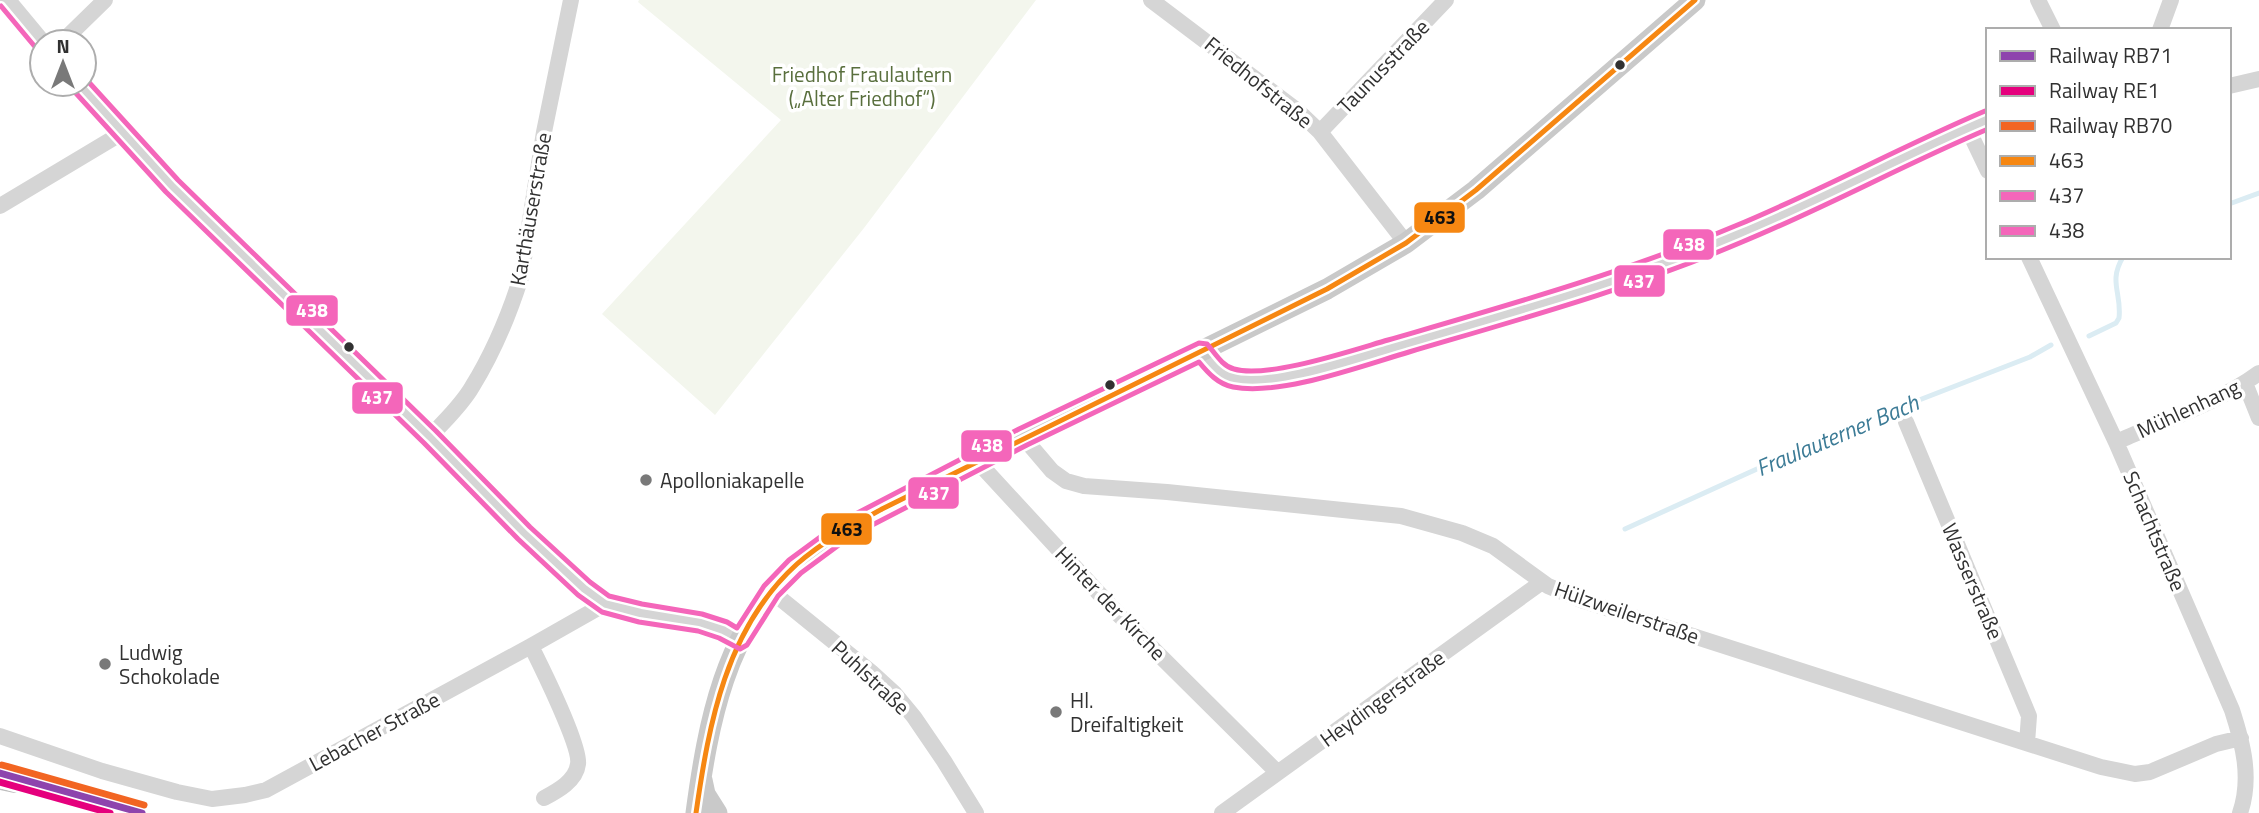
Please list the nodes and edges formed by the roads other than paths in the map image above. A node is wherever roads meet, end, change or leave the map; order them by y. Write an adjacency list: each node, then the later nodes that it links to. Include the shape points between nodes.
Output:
1 (8, 0): 9 (street)
2 (104, 0): 10 (street)
3 (571, 0): 29 (street, Karthäuserstraße, via 521,277 505,323 472,387)
4 (1152, 0): 18 (street, Friedhofstraße)
5 (1446, 0): 18 (street, Taunusstraße)
6 (1695, 0): 22 (main road, via 1476,190)
7 (2038, 0): 11 (street)
8 (2171, 0): 12 (street)
9 (31, 28)
10 (76, 28)
11 (2052, 28)
12 (2161, 28)
13 (2259, 79): 14 (street)
14 (2231, 86)
15 (91, 98): 19 (street)
16 (1986, 120): 17 (street)
17 (1967, 127): 20 (street); 24 (street, via 1685,256 1371,354 1256,380 1232,378)
18 (1320, 132): 22 (street, Friedhofstraße)
19 (122, 133): 21 (street); 29 (street)
20 (1986, 167)
21 (0, 206)
22 (1406, 243): 24 (main road, via 1327,289)
23 (2030, 259): 31 (street, Schachtstraße)
24 (1202, 351): 30 (main road)
25 (2259, 373): 26 (street, Mühlenhang)
26 (2245, 383): 27 (street); 31 (street, Mühlenhang)
27 (2259, 418)
28 (1906, 422): 40 (street, Wasserstraße, via 2029,716)
29 (430, 437): 35 (street, via 524,533)
30 (1023, 437): 32 (main road); 33 (street, Hülzweilerstraße, via 1066,481 1401,516 1493,546)
31 (2116, 442): 39 (street, Schachtstraße)
32 (977, 461): 34 (main road, via 846,529 795,566); 41 (street, Hinter der Kirche, via 1118,614)
33 (1542, 582): 40 (street, Hülzweilerstraße, via 1584,601); 41 (street, Heydingerstraße)
34 (771, 592): 36 (main road); 46 (street, Puhlstraße, via 894,694 914,717)
35 (605, 604): 36 (street, via 700,622); 37 (street, Lebacher Straße)
36 (740, 640): 42 (main road, via 718,695)
37 (531, 646): 38 (street, Lebacher Straße, via 266,790 245,795 212,799 177,792); 43 (street, via 576,747 578,765 569,782)
38 (0, 736)
39 (2241, 738): 40 (street, Hülzweilerstraße, via 2135,774); 48 (street, Schachtstraße, via 2246,789)
40 (2027, 743)
41 (1278, 772): 47 (street, Heydingerstraße)
42 (701, 775): 44 (main road); 45 (main road, via 705,794)
43 (544, 798)
44 (696, 813)
45 (717, 813)
46 (975, 813)
47 (1222, 813)
48 (2240, 813)

